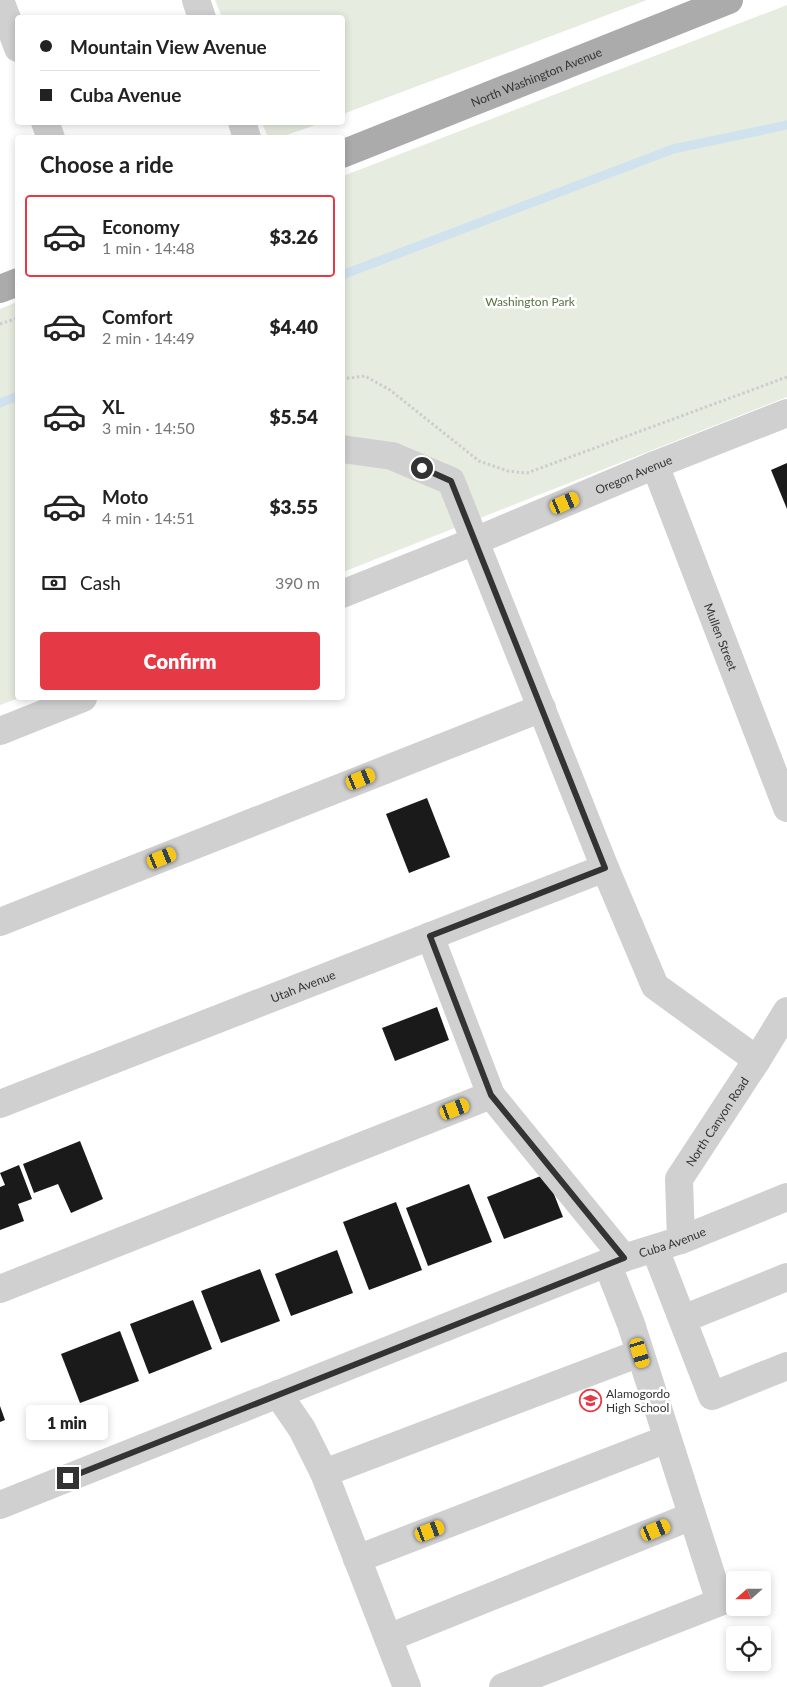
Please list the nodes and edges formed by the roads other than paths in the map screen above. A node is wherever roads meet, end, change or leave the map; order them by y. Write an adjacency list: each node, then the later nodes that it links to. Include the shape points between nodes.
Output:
1 (0, 0): 5 (street)
2 (196, 0): 4 (street)
3 (729, 0): 6 (main road, North Washington Avenue)
4 (201, 15)
5 (15, 40)
6 (345, 153)
7 (15, 283): 8 (main road)
8 (0, 289)
9 (787, 414): 11 (street, Oregon Avenue)
10 (345, 449): 12 (street, via 392,456 451,481)
11 (655, 465): 12 (street, Oregon Avenue); 17 (street, Mullen Street)
12 (475, 541): 13 (street, Oregon Avenue); 15 (street)
13 (345, 593)
14 (78, 700): 16 (street)
15 (542, 708): 18 (street); 19 (street)
16 (0, 731)
17 (787, 808)
18 (605, 868): 20 (street, Utah Avenue); 22 (street, via 655,986)
19 (0, 922)
20 (430, 936): 23 (street); 24 (street, Utah Avenue)
21 (787, 1011): 22 (street, North Canyon Road)
22 (757, 1060): 26 (street, North Canyon Road, via 679,1178)
23 (491, 1095): 28 (street); 30 (street)
24 (0, 1104)
25 (787, 1197): 26 (street, Cuba Avenue)
26 (681, 1240): 27 (street, Cuba Avenue)
27 (656, 1249): 28 (street, Cuba Avenue); 31 (street)
28 (615, 1261): 32 (street); 34 (street, Cuba Avenue)
29 (787, 1277): 31 (street)
30 (0, 1289)
31 (683, 1319): 33 (street, via 712,1396)
32 (640, 1353): 35 (street); 36 (street)
33 (787, 1366)
34 (278, 1394): 36 (street, via 302,1429); 37 (street, Cuba Avenue)
35 (667, 1439): 38 (street); 39 (street)
36 (324, 1473): 39 (street)
37 (0, 1505)
38 (692, 1516): 40 (street); 42 (street, via 720,1602)
39 (357, 1559): 40 (street)
40 (388, 1638): 41 (street)
41 (407, 1687)
42 (504, 1687)

